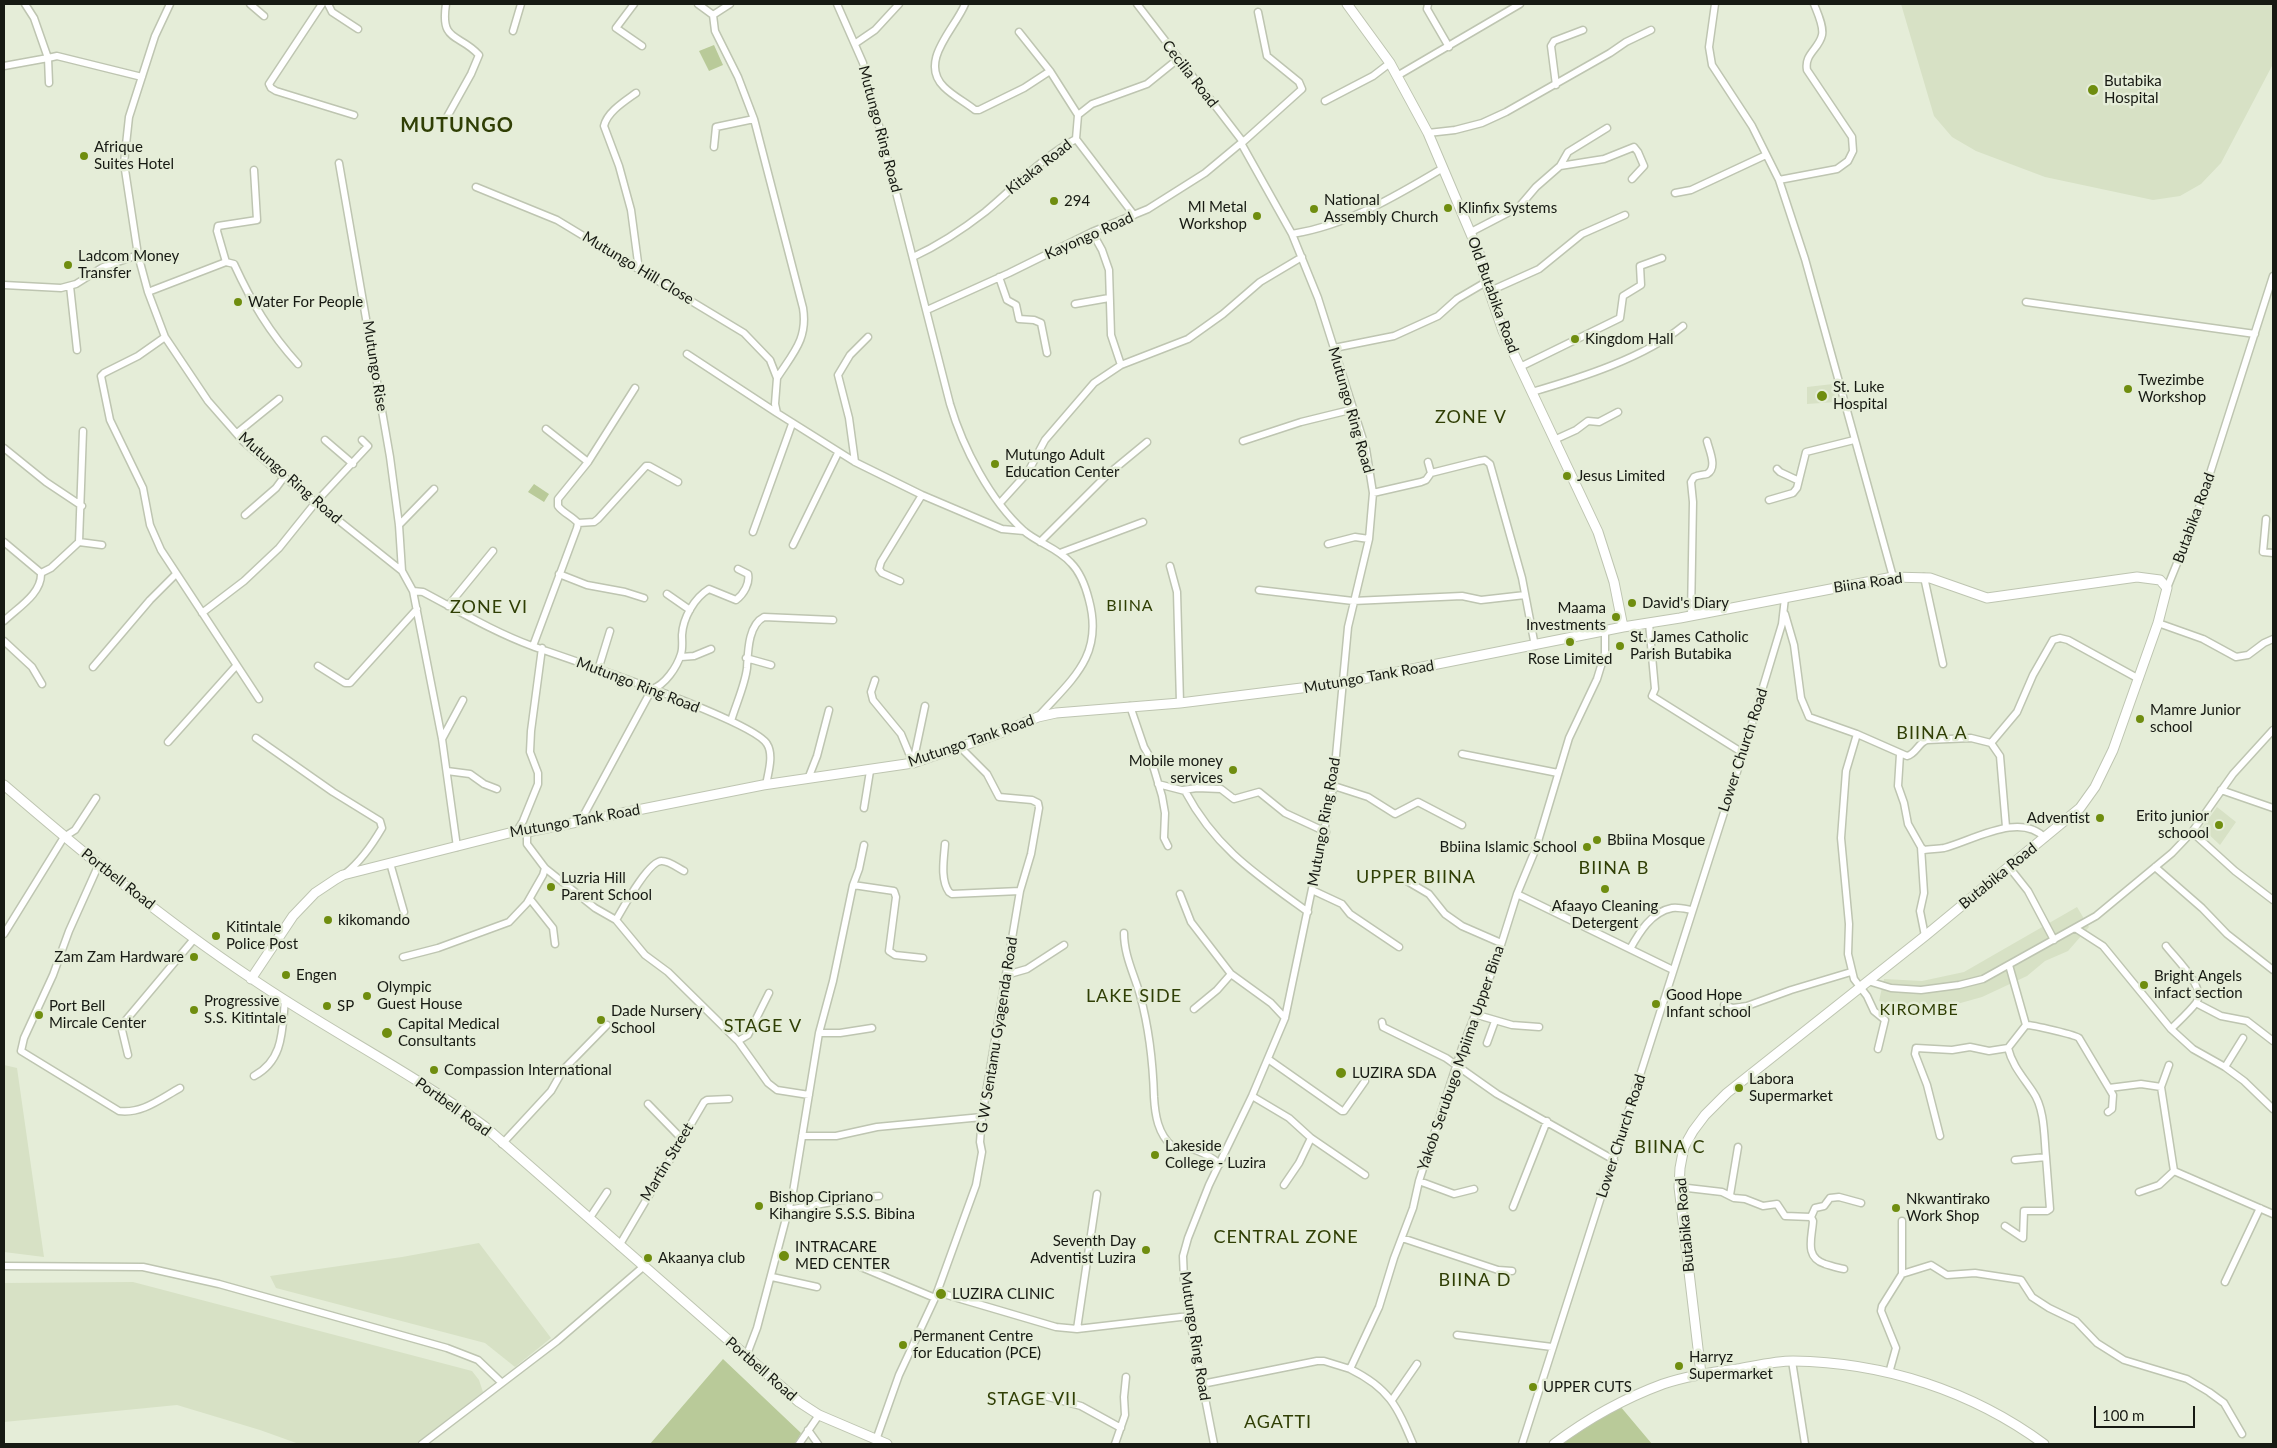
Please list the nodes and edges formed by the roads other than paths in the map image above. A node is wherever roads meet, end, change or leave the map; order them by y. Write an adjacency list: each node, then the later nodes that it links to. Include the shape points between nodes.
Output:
1 (25, 4): 31 (street, via 34,18)
2 (170, 4): 37 (street, Mutungo Ring Road, via 155,36)
3 (250, 4): 22 (street)
4 (322, 4): 42 (street, via 270,84 271,88)
5 (328, 4): 23 (street, via 332,12)
6 (446, 4): 44 (street, via 443,20 448,32 478,55)
7 (521, 4): 26 (street)
8 (634, 4): 29 (street, via 616,28)
9 (698, 4): 21 (street)
10 (730, 4): 21 (street)
11 (837, 4): 28 (street, Mutungo Ring Road)
12 (899, 4): 28 (street, via 870,34)
13 (965, 4): 35 (street, via 936,55 934,66 945,88 975,110 980,110)
14 (1136, 4): 32 (street, Cecilia Road)
15 (1347, 4): 33 (main road, Old Butabika Road)
16 (1428, 4): 30 (street, via 1426,9)
17 (1520, 4): 30 (street)
18 (1715, 4): 51 (street, via 1709,47 1712,65 1752,126)
19 (1814, 4): 57 (street, via 1823,30 1822,37 1807,59 1807,70 1852,137 1853,151 1848,161 1838,169)
20 (1258, 12): 49 (street, Kayongo Road, via 1267,56 1299,82 1302,89)
21 (713, 15): 45 (street, via 715,31)
22 (264, 16)
23 (358, 29)
24 (1583, 30): 39 (street, via 1551,46)
25 (1651, 30): 39 (street)
26 (513, 31)
27 (1019, 32): 35 (street)
28 (856, 43): 67 (street, Mutungo Ring Road)
29 (642, 46)
30 (1449, 47): 36 (street)
31 (48, 58): 34 (street); 37 (street, via 57,56); 38 (street)
32 (1178, 59): 43 (street, via 1147,84 1092,104); 49 (street, Cecilia Road)
33 (1390, 63): 36 (main road, Old Butabika Road); 41 (street, via 1373,76)
34 (4, 66)
35 (1050, 71): 43 (street)
36 (1397, 76): 47 (main road, Old Butabika Road)
37 (142, 77): 65 (street, Mutungo Ring Road, via 127,126 124,163)
38 (49, 83)
39 (1556, 85): 47 (street, via 1482,123)
40 (636, 93): 70 (street, via 605,120 604,126 631,210)
41 (1325, 101)
42 (354, 115)
43 (1078, 115): 48 (street, Kitaka Road)
44 (447, 116)
45 (754, 119): 50 (street, via 716,127); 92 (street, via 805,321 803,336)
46 (1606, 128): 53 (street, via 1568,152)
47 (1428, 133): 54 (main road, Old Butabika Road)
48 (1076, 139): 60 (street); 67 (street, Kitaka Road, via 1060,147 945,242)
49 (1242, 143): 60 (street, Kayongo Road, via 1191,183); 64 (street, Mutungo Ring Road)
50 (714, 147)
51 (1766, 155): 57 (street); 59 (street, via 1690,190)
52 (339, 163): 132 (street, Mutungo Rise)
53 (1560, 166): 56 (street, via 1604,159 1634,147 1644,166); 63 (street, via 1519,206)
54 (1443, 168): 63 (main road, Old Butabika Road); 64 (street, via 1393,198 1360,213 1311,231)
55 (254, 170): 69 (street, via 256,220 218,226)
56 (1632, 179)
57 (1779, 180): 106 (street, via 1805,259)
58 (476, 187): 70 (street, Mutungo Hill Close, via 557,220)
59 (1675, 193)
60 (1134, 215): 62 (street, Kayongo Road)
61 (1625, 215): 75 (street, via 1582,234 1539,269)
62 (1092, 232): 72 (street, Kayongo Road); 77 (street, via 1109,270)
63 (1471, 232): 75 (main road, Old Butabika Road)
64 (1292, 234): 66 (street, Mutungo Ring Road)
65 (138, 255): 74 (street, via 103,267); 76 (street, Mutungo Ring Road)
66 (1302, 257): 85 (street, Mutungo Ring Road); 90 (street, via 1260,282 1212,323 1188,338)
67 (913, 258): 80 (street, Mutungo Ring Road)
68 (1662, 258): 91 (street, via 1640,266 1641,285 1623,296 1620,318)
69 (226, 262): 76 (street); 89 (street, via 234,264 263,322)
70 (639, 270): 92 (street, Mutungo Hill Close, via 744,333 770,360)
71 (2273, 276): 82 (street, Butabika Road)
72 (999, 277): 80 (street, Kayongo Road); 87 (street, via 1005,298 1016,305 1019,319 1041,323)
73 (4, 285): 74 (street)
74 (70, 286): 86 (street)
75 (1488, 287): 85 (street, via 1457,300 1438,316 1394,336); 91 (main road, Old Butabika Road)
76 (148, 292): 83 (street, Mutungo Ring Road)
77 (1108, 298): 79 (street); 90 (street, via 1111,335)
78 (2026, 302): 82 (street)
79 (1076, 304)
80 (927, 310): 126 (street, Mutungo Ring Road, via 955,420 978,469)
81 (1684, 326): 94 (street, via 1660,342 1604,369)
82 (2255, 334): 154 (street, Butabika Road, via 2197,514)
83 (165, 337): 102 (street, Mutungo Ring Road, via 208,401); 149 (street, via 101,376 110,420 143,488 150,525)
84 (868, 337): 113 (street, via 850,355 838,375 849,418)
85 (1334, 348): 96 (street, Mutungo Ring Road)
86 (76, 350)
87 (1048, 353)
88 (687, 354): 98 (street)
89 (298, 364)
90 (1121, 365): 126 (street, via 1094,383 1045,440 1028,472)
91 (1520, 367): 94 (main road, Old Butabika Road)
92 (777, 378): 98 (street)
93 (635, 388): 112 (street)
94 (1532, 392): 105 (main road, Old Butabika Road)
95 (279, 399): 102 (street)
96 (1354, 409): 107 (street); 122 (street, Mutungo Ring Road)
97 (1618, 412): 105 (street, via 1599,422 1588,421)
98 (777, 413): 99 (street)
99 (792, 424): 111 (street); 134 (street)
100 (546, 429): 112 (street)
101 (83, 431): 127 (street)
102 (236, 433): 118 (street, Mutungo Ring Road)
103 (325, 440): 115 (street)
104 (362, 440): 115 (street, via 368,446)
105 (1554, 440): 172 (main road, Old Butabika Road, via 1603,546)
106 (1854, 440): 119 (street, via 1806,452); 151 (street)
107 (1243, 441)
108 (1707, 441): 167 (street, via 1713,463 1711,470 1694,477 1692,482)
109 (1147, 442): 138 (street, via 1107,475)
110 (4, 448): 127 (street)
111 (838, 453): 113 (street); 141 (street)
112 (588, 462): 131 (street, via 558,500 562,511)
113 (855, 462): 123 (street)
114 (1428, 462): 117 (street)
115 (353, 464): 125 (street)
116 (1777, 469): 119 (street)
117 (1431, 473): 122 (street, via 1421,482); 158 (street, via 1485,460 1490,464)
118 (284, 477): 125 (street, Mutungo Ring Road); 128 (street)
119 (1797, 480): 124 (street, via 1793,493)
120 (678, 482): 131 (street, via 646,466 598,519)
121 (434, 489): 132 (street)
122 (1373, 492): 135 (street, Mutungo Ring Road)
123 (922, 495): 133 (street, via 1002,528); 153 (street, via 879,569)
124 (1769, 500)
125 (316, 502): 147 (street, Mutungo Ring Road); 166 (street, via 279,548 244,581)
126 (1000, 502): 133 (street, Mutungo Ring Road)
127 (82, 506): 137 (street)
128 (245, 515)
129 (2266, 519): 144 (street, via 2263,552)
130 (1143, 522): 143 (street)
131 (578, 523): 150 (street)
132 (399, 525): 147 (street, Mutungo Rise)
133 (1024, 531): 138 (street)
134 (753, 532)
135 (1369, 539): 139 (street, via 1355,537); 161 (street, Mutungo Ring Road)
136 (4, 542): 148 (street)
137 (80, 542): 140 (street); 148 (street)
138 (1040, 542): 143 (street)
139 (1328, 544)
140 (102, 545)
141 (793, 545)
142 (493, 551): 162 (street)
143 (1060, 553): 200 (street, via 1071,562 1088,596 1094,620 1093,632 1079,672)
144 (2273, 553)
145 (1170, 566): 196 (street, via 1177,592)
146 (738, 569): 164 (street, via 748,574 749,580 742,596 736,600 709,590 701,594)
147 (402, 571): 156 (street)
148 (41, 573): 169 (street, via 33,593)
149 (176, 574): 166 (street); 187 (street)
150 (559, 574): 159 (street, via 587,585); 177 (street)
151 (1893, 577): 152 (main road, Biina Road); 160 (main road, Biina Road)
152 (1924, 577): 154 (main road, Biina Road, via 1987,598 2137,577 2154,578); 184 (street)
153 (900, 581)
154 (2167, 588): 171 (main road, Butabika Road)
155 (1259, 590): 161 (street)
156 (413, 591): 162 (street, Mutungo Ring Road, via 423,592); 163 (street)
157 (666, 594): 164 (street)
158 (1525, 595): 161 (street, via 1481,600 1462,596); 178 (street)
159 (644, 598)
160 (1785, 598): 165 (street, Lower Church Road); 167 (main road, Biina Road)
161 (1353, 602): 191 (street, Mutungo Ring Road)
162 (448, 606): 177 (street, Mutungo Ring Road)
163 (417, 609): 186 (street, via 350,683); 205 (street)
164 (690, 610): 181 (street, via 683,627)
165 (1784, 612): 203 (street, via 1794,645 1801,698 1809,717); 209 (street, Lower Church Road)
166 (202, 613): 185 (street)
167 (1691, 616): 170 (main road, Biina Road)
168 (833, 620): 182 (street, via 764,617 756,622)
169 (4, 622)
170 (1649, 623): 172 (main road, Biina Road); 209 (street, via 1655,689 1652,696)
171 (2158, 623): 175 (street, via 2203,639 2236,657 2248,655); 189 (main road, Butabika Road)
172 (1623, 627): 174 (main road, Mutungo Tank Road)
173 (610, 631): 188 (street)
174 (1605, 631): 178 (main road, Mutungo Tank Road); 215 (street, Yakob Serubugo Mpiima Upper Bina, via 1601,666 1575,723)
175 (2273, 639)
176 (4, 641): 192 (street, via 32,667)
177 (533, 646): 179 (street, Mutungo Ring Road)
178 (1535, 646): 191 (main road, Mutungo Tank Road)
179 (542, 648): 188 (street, Mutungo Ring Road); 230 (street, via 530,731 530,752 538,773 538,784)
180 (711, 649): 181 (street, via 694,656)
181 (680, 656): 193 (street, via 661,687)
182 (746, 658): 183 (street); 201 (street)
183 (771, 664)
184 (1943, 664)
185 (236, 666): 194 (street); 206 (street)
186 (318, 666)
187 (93, 667)
188 (598, 670): 193 (street, Mutungo Ring Road)
189 (2139, 679): 207 (street, via 2068,640 2053,640 2017,712); 235 (main road, Butabika Road, via 2113,750 2095,787 2080,808)
190 (875, 680): 212 (street, via 871,692 873,700 901,734)
191 (1342, 683): 196 (main road, Mutungo Tank Road); 219 (street, Mutungo Ring Road)
192 (42, 684)
193 (652, 689): 201 (street, Mutungo Ring Road); 227 (street)
194 (259, 699)
195 (463, 700): 205 (street)
196 (1180, 704): 198 (main road, Mutungo Tank Road)
197 (925, 706): 212 (street)
198 (1130, 706): 200 (main road, Mutungo Tank Road); 217 (street)
199 (829, 710): 216 (street, via 818,756)
200 (1038, 717): 208 (main road, Mutungo Tank Road)
201 (731, 721): 218 (street, Mutungo Ring Road, via 768,744)
202 (2272, 732): 223 (street)
203 (1857, 734): 211 (street); 277 (street, via 1846,771 1841,838 1849,924 1848,954)
204 (256, 738): 247 (street, via 380,821 382,828 374,842 355,866)
205 (442, 739): 213 (street)
206 (168, 742)
207 (1991, 743): 211 (street, via 1971,738 1927,740 1921,742 1912,755); 229 (street, via 2000,756)
208 (960, 747): 212 (main road, Mutungo Tank Road); 251 (street, G W Sentamu Gyagenda Road, via 987,774 999,797 1032,800 1038,804 1031,854)
209 (1742, 753): 256 (street, Lower Church Road)
210 (1462, 754): 215 (street)
211 (1900, 754): 240 (street, via 1898,786 1908,824)
212 (913, 763): 214 (main road, Mutungo Tank Road)
213 (446, 771): 221 (street, via 470,774); 238 (street)
214 (870, 771): 216 (main road, Mutungo Tank Road); 225 (street)
215 (1558, 773): 253 (street, Yakob Serubugo Mpiima Upper Bina, via 1536,848)
216 (808, 779): 218 (main road, Mutungo Tank Road)
217 (1158, 784): 222 (street); 239 (street, via 1165,813 1164,838)
218 (766, 785): 227 (main road, Mutungo Tank Road)
219 (1334, 786): 228 (street, via 1368,797 1395,814 1418,802); 232 (street, Mutungo Ring Road)
220 (5, 789): 234 (main road, Portbell Road)
221 (497, 789)
222 (1183, 790): 232 (street, via 1221,789 1234,799 1259,792 1284,813); 258 (street, via 1215,837 1232,854 1263,881)
223 (2220, 790): 226 (street); 233 (street)
224 (96, 798): 234 (street, via 75,830)
225 (864, 808)
226 (2273, 808)
227 (580, 822): 231 (main road, Mutungo Tank Road)
228 (1462, 825)
229 (2006, 827): 235 (street, via 2040,832); 240 (street, via 1943,848 1924,850)
230 (517, 831): 231 (main road, Mutungo Tank Road); 238 (main road, Mutungo Tank Road)
231 (527, 832): 244 (street, via 527,844)
232 (1326, 832): 250 (street, Mutungo Ring Road)
233 (2192, 832): 245 (street); 255 (street, via 2235,872)
234 (64, 837): 241 (main road, Portbell Road); 262 (street)
235 (2045, 838): 243 (main road, Butabika Road)
236 (945, 844): 251 (street, via 948,892)
237 (864, 845): 249 (street)
238 (457, 846): 242 (main road, Mutungo Tank Road)
239 (1168, 846)
240 (1921, 847): 263 (street, via 1924,893 1920,911)
241 (99, 864): 264 (main road, Portbell Road); 312 (street, via 20,1046 21,1051 119,1112 144,1109)
242 (390, 864): 247 (main road, Mutungo Tank Road); 257 (street)
243 (2009, 867): 263 (main road, Butabika Road); 265 (street, via 2028,891)
244 (544, 868): 254 (street); 259 (street)
245 (2155, 868): 260 (street, via 2096,916); 276 (street, via 2227,934)
246 (684, 871): 259 (street, via 664,861 658,862 648,870)
247 (343, 875): 280 (main road, Mutungo Tank Road, via 305,902)
248 (1400, 877): 266 (street, via 1429,894 1445,914 1462,926)
249 (853, 885): 273 (street, via 894,891 889,951); 297 (street)
250 (1312, 890): 258 (street, Mutungo Ring Road); 270 (street, via 1342,904 1350,914)
251 (1020, 891): 279 (street, G W Sentamu Gyagenda Road)
252 (1180, 894): 278 (street, via 1190,922)
253 (1517, 894): 266 (street, Yakob Serubugo Mpiima Upper Bina); 271 (street)
254 (530, 899): 267 (street, via 553,928); 272 (street, via 509,922)
255 (2273, 900)
256 (1692, 910): 271 (street, via 1671,908 1655,917 1642,926); 275 (street, Lower Church Road)
257 (404, 912)
258 (1308, 912): 289 (street, Mutungo Ring Road)
259 (616, 920): 299 (street, via 645,954 668,972)
260 (2075, 928): 265 (street); 296 (street, via 2103,946)
261 (1124, 933): 331 (street, via 1126,955 1140,996 1149,1040 1155,1102 1162,1133 1172,1146 1207,1154)
262 (4, 934)
263 (1926, 936): 281 (main road, Butabika Road)
264 (194, 939): 280 (main road, Portbell Road); 304 (street, via 121,1026)
265 (2054, 940): 274 (street)
266 (1500, 943): 288 (street, Yakob Serubugo Mpiima Upper Bina, via 1495,964)
267 (556, 944)
268 (1064, 945): 279 (street, via 1027,969)
269 (2166, 946): 285 (street, via 2197,984)
270 (1399, 947)
271 (1630, 949): 275 (street)
272 (403, 957)
273 (923, 958)
274 (2009, 965): 281 (street, via 1983,979 1935,989 1897,989); 293 (street)
275 (1673, 970): 329 (street, Lower Church Road)
276 (2273, 970)
277 (1852, 972): 282 (street); 286 (street, via 1747,1006 1733,1008)
278 (1231, 974): 287 (street); 289 (street)
279 (1006, 975): 320 (street, G W Sentamu Gyagenda Road)
280 (251, 979): 284 (main road, Portbell Road)
281 (1868, 981): 282 (main road, Butabika Road)
282 (1860, 987): 303 (street, via 1874,1011 1885,1020); 336 (main road, Butabika Road, via 1764,1062 1705,1115 1684,1147)
283 (768, 993): 299 (street, via 748,1035)
284 (284, 1000): 309 (street, via 277,1055 270,1065); 326 (main road, Portbell Road, via 455,1105)
285 (2196, 1003): 296 (street); 300 (street, via 2222,1016 2247,1021)
286 (1724, 1005)
287 (1194, 1009)
288 (1474, 1014): 290 (street); 307 (street, Yakob Serubugo Mpiima Upper Bina)
289 (1285, 1018): 305 (street, Mutungo Ring Road)
290 (1495, 1021): 294 (street); 301 (street)
291 (1382, 1022): 307 (street, via 1383,1028)
292 (608, 1024): 326 (street, via 563,1070 551,1091)
293 (2026, 1025): 302 (street); 313 (street, via 2077,1035)
294 (1539, 1027)
295 (872, 1028): 297 (street)
296 (2172, 1029): 308 (street, via 2193,1049)
297 (819, 1033): 314 (street)
298 (2243, 1038): 308 (street)
299 (738, 1041): 314 (street, via 772,1088)
300 (2273, 1041)
301 (1487, 1043)
302 (2008, 1048): 323 (street, via 1989,1051 1916,1048 1915,1054); 328 (street, via 2010,1059 2034,1092)
303 (1878, 1049)
304 (128, 1055)
305 (1268, 1059): 310 (street, via 1342,1111); 315 (street, Mutungo Ring Road)
306 (2169, 1064): 311 (street)
307 (1457, 1065): 321 (street, via 1497,1094); 334 (street, Yakob Serubugo Mpiima Upper Bina)
308 (2225, 1067): 318 (street)
309 (254, 1076)
310 (1365, 1081)
311 (2160, 1087): 313 (street, via 2142,1084); 332 (street)
312 (180, 1088)
313 (2109, 1088): 319 (street, via 2113,1095 2112,1109)
314 (809, 1095): 322 (street)
315 (1252, 1096): 325 (street, via 1289,1118); 331 (street, Mutungo Ring Road)
316 (729, 1099): 324 (street, Martin Street, via 705,1101)
317 (648, 1104): 324 (street)
318 (2273, 1109)
319 (2108, 1112)
320 (982, 1117): 322 (street, via 877,1127 836,1136); 363 (street, G W Sentamu Gyagenda Road, via 982,1152 976,1185)
321 (1547, 1121): 329 (street); 344 (street)
322 (802, 1136): 346 (street)
323 (1940, 1136)
324 (681, 1138): 353 (street, Martin Street)
325 (1311, 1138): 333 (street); 335 (street)
326 (502, 1144): 349 (main road, Portbell Road)
327 (1738, 1147): 341 (street)
328 (2046, 1157): 330 (street); 351 (street, via 2050,1209 2024,1211 2023,1238)
329 (1614, 1160): 367 (street, Lower Church Road)
330 (2015, 1160)
331 (1220, 1164): 364 (street, Mutungo Ring Road, via 1183,1256)
332 (2174, 1171): 339 (street, via 2159,1185); 345 (street)
333 (1365, 1175)
334 (1419, 1181): 337 (street, via 1454,1194); 352 (street, Yakob Serubugo Mpiima Upper Bina)
335 (1284, 1184)
336 (1679, 1187): 341 (street); 373 (main road, Butabika Road)
337 (1474, 1189)
338 (607, 1192): 349 (street)
339 (2139, 1192)
340 (1098, 1194): 365 (street)
341 (1730, 1195): 348 (street, via 1763,1206 1777,1204 1787,1216)
342 (879, 1196): 346 (street)
343 (1861, 1203): 348 (street, via 1840,1197 1830,1198 1824,1206 1815,1208)
344 (1513, 1207)
345 (2260, 1208): 347 (street); 361 (street)
346 (788, 1210): 360 (street)
347 (2273, 1214)
348 (1811, 1217): 357 (street, via 1811,1254 1817,1262)
349 (589, 1219): 353 (main road, Portbell Road)
350 (1902, 1221): 359 (street)
351 (2005, 1226)
352 (1402, 1238): 358 (street, via 1498,1270); 371 (street, Yakob Serubugo Mpiima Upper Bina, via 1379,1307)
353 (619, 1246): 355 (main road, Portbell Road)
354 (4, 1266): 375 (street, via 143,1267 220,1284 447,1348 478,1360)
355 (643, 1267): 368 (main road, Portbell Road); 375 (street, via 557,1342)
356 (861, 1267): 363 (street)
357 (1844, 1269)
358 (1512, 1271)
359 (1902, 1274): 372 (street, via 1882,1306 1896,1348); 382 (street, via 1930,1265 1947,1275 1975,1273 2021,1280 2032,1297 2076,1321 2097,1342 2124,1360 2187,1379 2209,1392 2224,1403)
360 (772, 1277): 362 (street); 368 (street)
361 (2225, 1282)
362 (817, 1287)
363 (936, 1295): 365 (street); 383 (street, G W Sentamu Gyagenda Road, via 899,1375)
364 (1189, 1316): 365 (street); 376 (street, Mutungo Ring Road)
365 (1077, 1330)
366 (1457, 1335): 367 (street)
367 (1552, 1347): 391 (street, Lower Church Road)
368 (746, 1357): 379 (main road, Portbell Road)
369 (1792, 1361): 372 (main road); 373 (main road); 393 (street)
370 (1417, 1364): 378 (street)
371 (1350, 1369): 376 (street, via 1317,1361); 378 (street, via 1384,1390)
372 (1889, 1373): 394 (main road, via 1928,1383 1985,1407)
373 (1701, 1374): 392 (main road, via 1662,1385 1618,1404)
374 (1126, 1377): 380 (street, via 1125,1414)
375 (502, 1383): 384 (street)
376 (1202, 1384): 389 (street, Mutungo Ring Road)
377 (1041, 1395): 380 (street, via 1081,1406)
378 (1392, 1400): 390 (street)
379 (819, 1415): 381 (street); 383 (main road, Portbell Road)
380 (1121, 1428): 388 (street)
381 (808, 1430): 385 (street); 386 (street)
382 (2242, 1434)
383 (876, 1440): 387 (main road, Portbell Road)
384 (422, 1444)
385 (799, 1444)
386 (818, 1444)
387 (887, 1444)
388 (1115, 1444)
389 (1214, 1444)
390 (1413, 1444)
391 (1522, 1444)
392 (1554, 1444)
393 (1805, 1444)
394 (2044, 1444)

